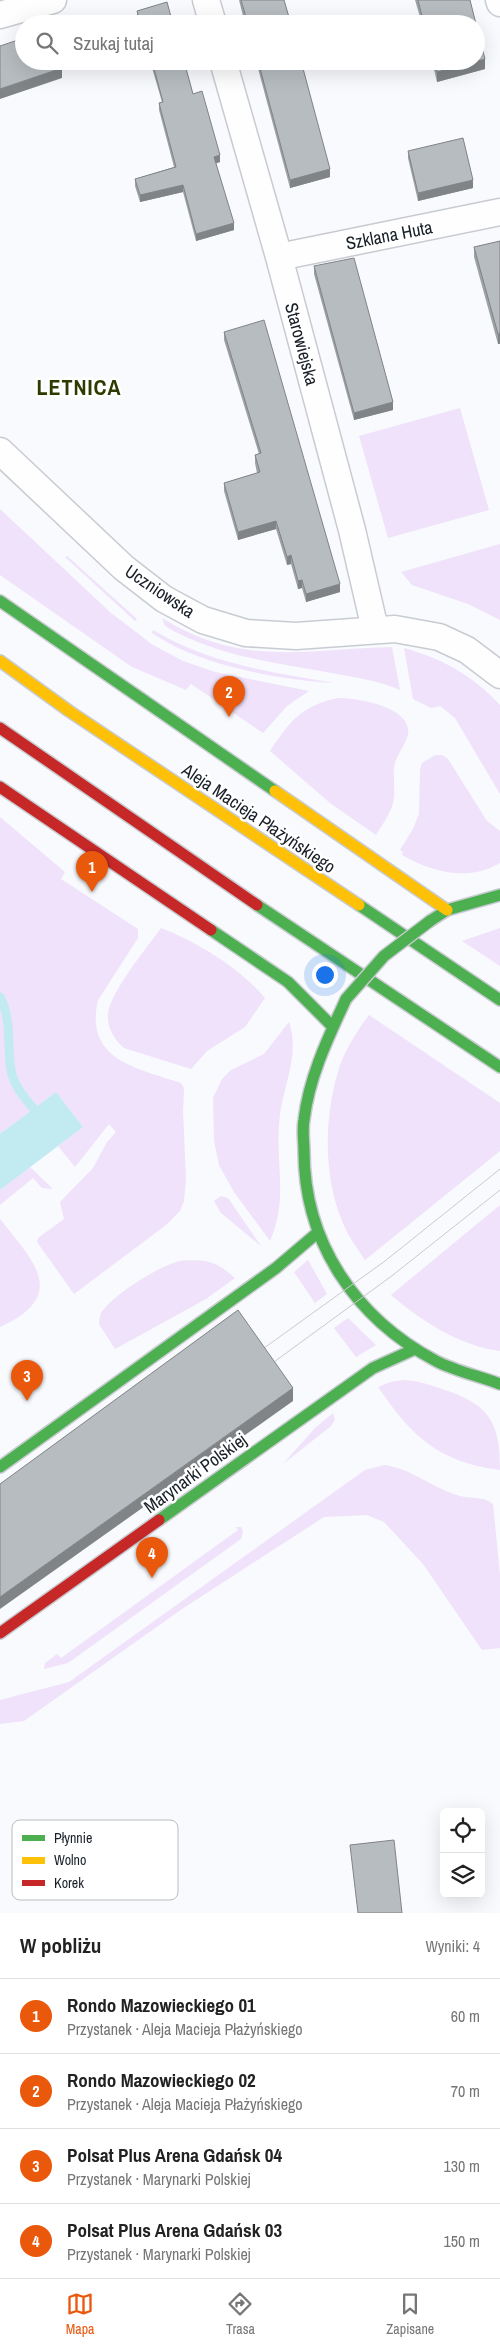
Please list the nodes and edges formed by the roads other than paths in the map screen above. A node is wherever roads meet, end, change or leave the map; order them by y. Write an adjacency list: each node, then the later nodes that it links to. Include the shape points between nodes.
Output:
1 (53, 0): 3 (street)
2 (206, 0): 4 (street)
3 (0, 15)
4 (210, 15)
5 (227, 70): 7 (street, Starowiejska)
6 (500, 212): 7 (street, Szklana Huta)
7 (279, 257): 10 (street, Starowiejska)
8 (0, 451): 10 (street, Uczniowska, via 124,568 164,599 203,620 246,633 296,636)
9 (0, 601): 16 (main road)
10 (375, 629): 12 (street, Uczniowska, via 439,637 467,650)
11 (0, 661): 17 (main road, Aleja Macieja Płażyńskiego, via 85,722)
12 (500, 675)
13 (0, 728): 19 (main road, via 262,909)
14 (0, 787): 18 (main road, via 288,982)
15 (500, 895): 16 (main road)
16 (448, 910): 18 (main road, bridge, via 389,950 366,973)
17 (500, 1000)
18 (330, 1025): 20 (main road, via 310,1082 304,1120 303,1174 307,1205)
19 (500, 1067)
20 (316, 1234): 21 (main road, via 335,1271 358,1301 392,1334); 23 (main road, via 276,1268)
21 (415, 1349): 22 (main road, via 474,1378); 24 (main road, Marynarki Polskiej, via 373,1368)
22 (500, 1384)
23 (0, 1466)
24 (0, 1633)

